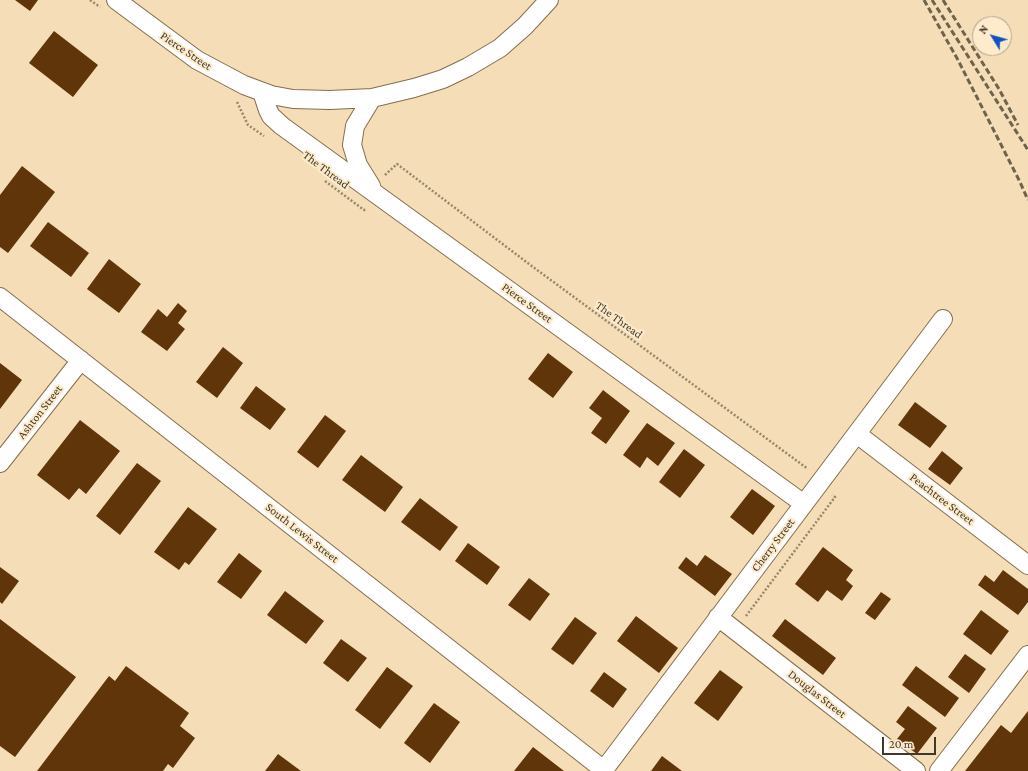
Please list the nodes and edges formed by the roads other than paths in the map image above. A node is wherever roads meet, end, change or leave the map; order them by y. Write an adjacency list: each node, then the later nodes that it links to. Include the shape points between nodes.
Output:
1 (549, 0): 4 (street, Pierce Street, via 500,48 468,67 428,84)
2 (110, 5): 3 (street, Pierce Street, via 197,60)
3 (262, 92): 4 (street, Pierce Street, via 293,99); 5 (street, Pierce Street, via 268,110 276,121)
4 (372, 98): 5 (street, via 355,126 352,145 358,165)
5 (376, 193): 11 (street, Pierce Street)
6 (0, 297): 8 (street, South Lewis Street)
7 (942, 318): 9 (street, Cherry Street)
8 (81, 360): 10 (street, Ashton Street); 15 (street, South Lewis Street)
9 (857, 434): 11 (street, Cherry Street); 12 (street, Peachtree Street)
10 (0, 463)
11 (804, 504): 13 (street, Cherry Street)
12 (1028, 565)
13 (718, 617): 15 (street, Cherry Street); 16 (street, Douglas Street)
14 (1028, 655): 17 (street)
15 (604, 770)
16 (916, 771)
17 (939, 771)

